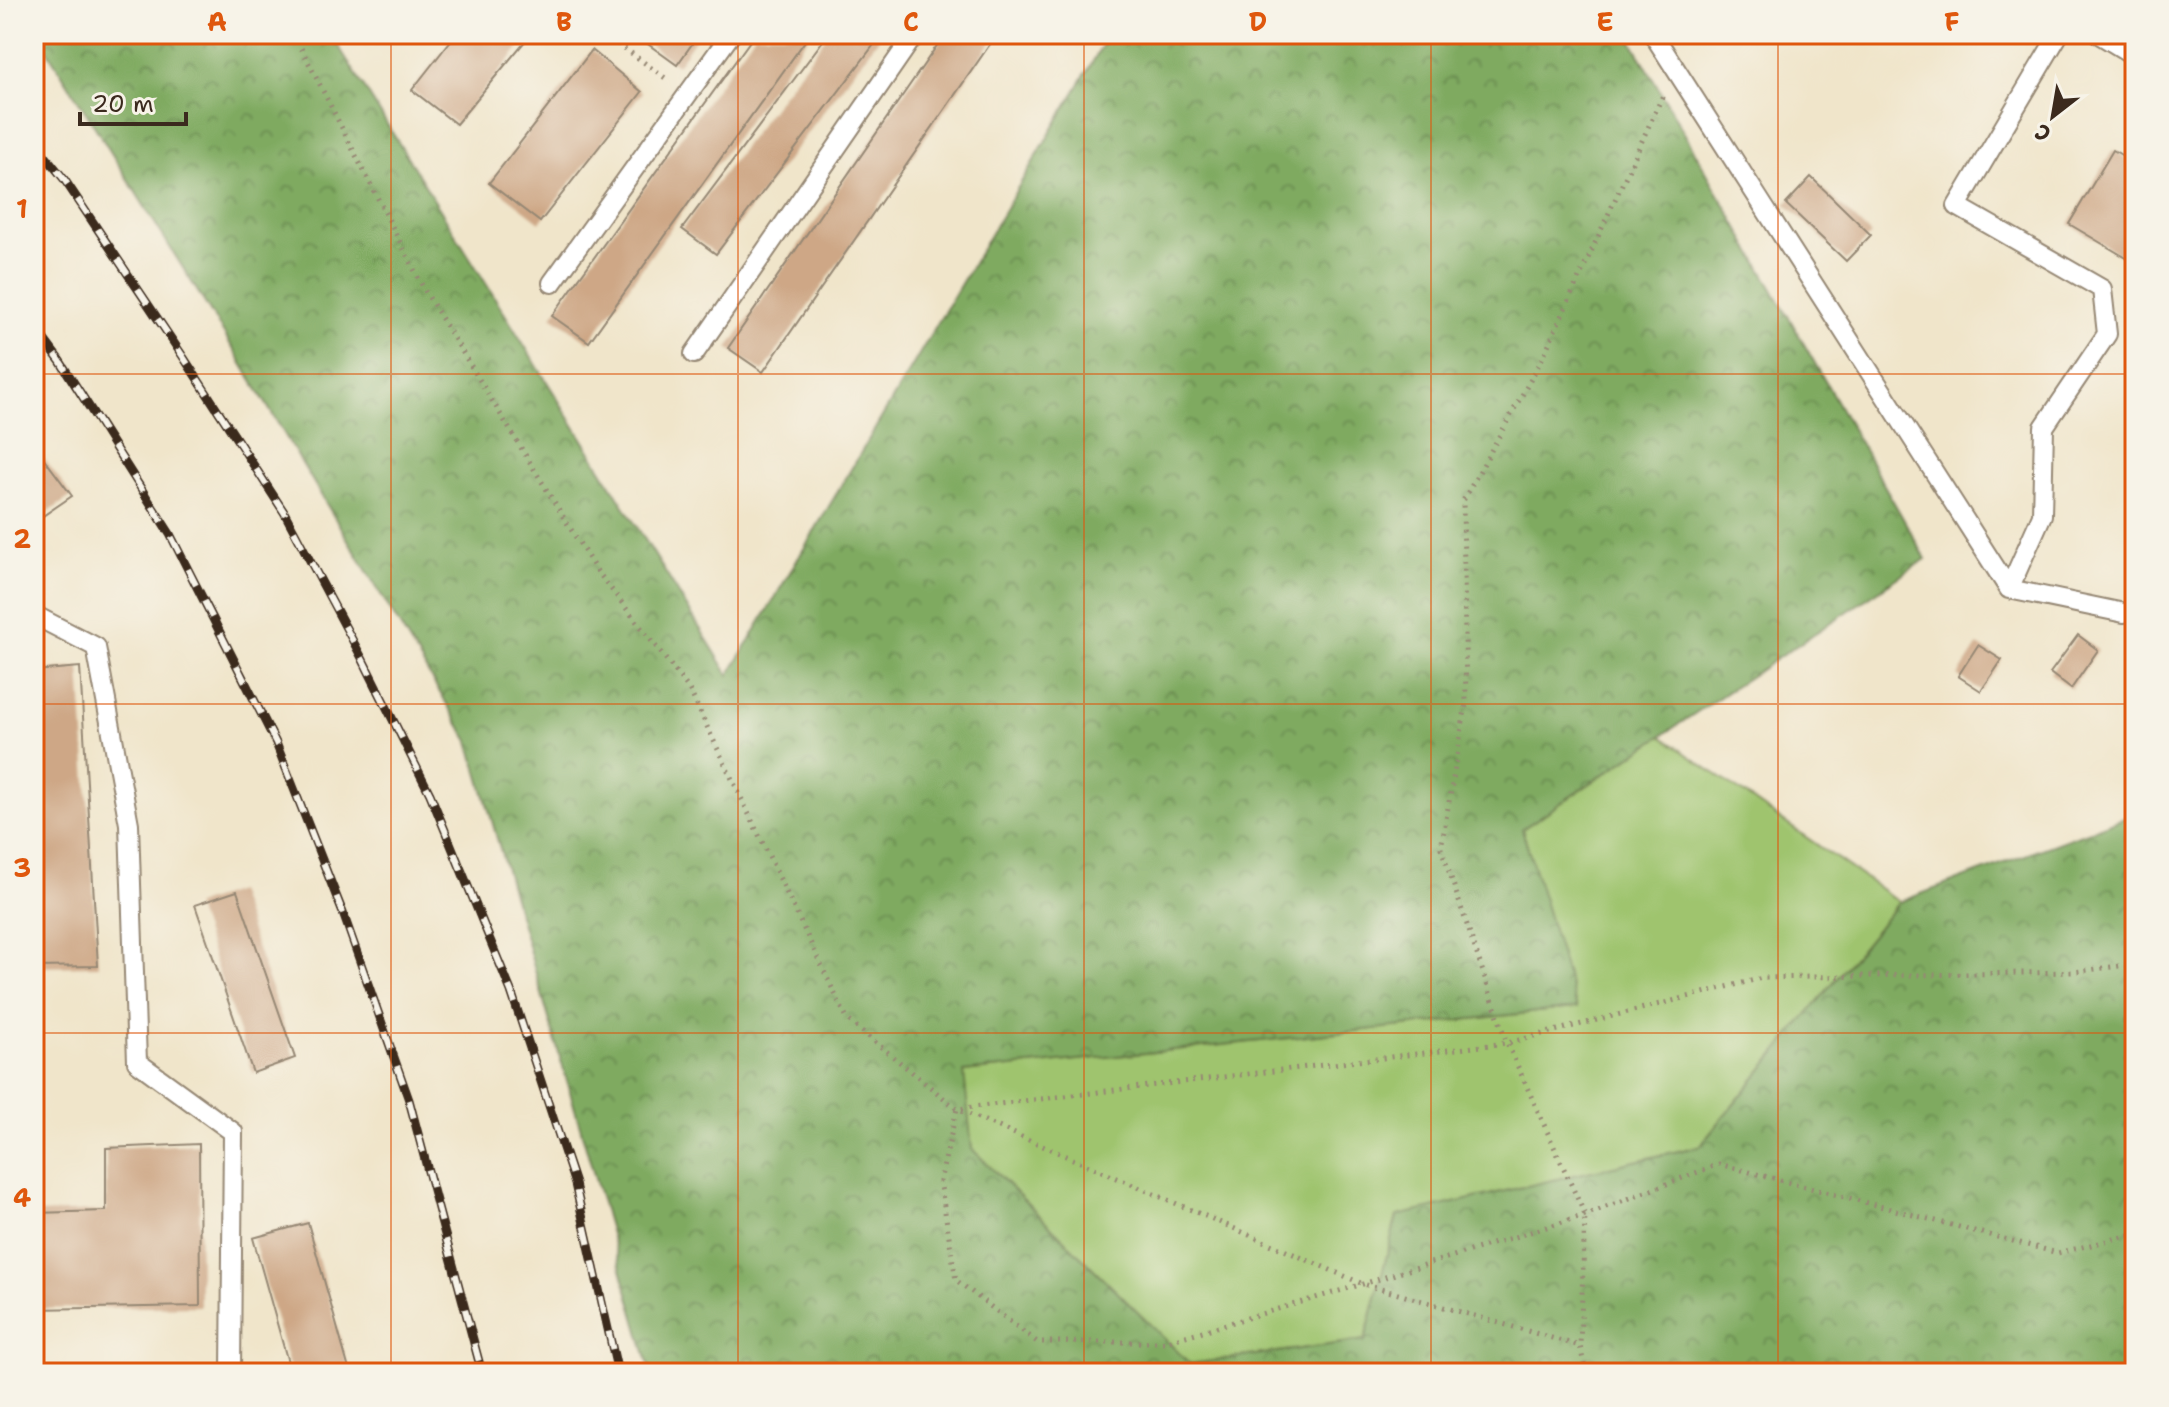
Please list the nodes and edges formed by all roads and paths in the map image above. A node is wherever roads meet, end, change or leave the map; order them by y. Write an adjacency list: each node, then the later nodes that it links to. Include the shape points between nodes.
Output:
1 (294, 34): 18 (path, via 425,291 594,567 689,689 847,1019)
2 (605, 34): 10 (path)
3 (731, 34): 10 (lane)
4 (915, 34): 12 (lane)
5 (1653, 34): 9 (lane)
6 (2059, 34): 13 (lane, via 1957,206 2102,289 2107,334 2044,427 2042,515)
7 (2099, 34): 8 (lane)
8 (2135, 56)
9 (1674, 70): 13 (lane); 17 (path, via 1541,361 1463,501 1466,704 1441,848)
10 (688, 94): 11 (lane)
11 (552, 283)
12 (694, 354)
13 (2009, 589): 14 (lane)
14 (2135, 611)
15 (34, 615): 23 (lane, via 96,647 129,824 137,1062 233,1132)
16 (2135, 964): 17 (path, via 2073,972 1762,978)
17 (1507, 1043): 18 (path); 19 (path)
18 (957, 1109): 21 (path); 21 (path, via 940,1181 956,1280 1037,1342 1165,1342)
19 (1585, 1215): 20 (path, via 1719,1164 2058,1253); 21 (path); 22 (path)
20 (2135, 1234)
21 (1363, 1284): 22 (path)
22 (1580, 1346): 24 (path)
23 (231, 1373)
24 (1586, 1373)

